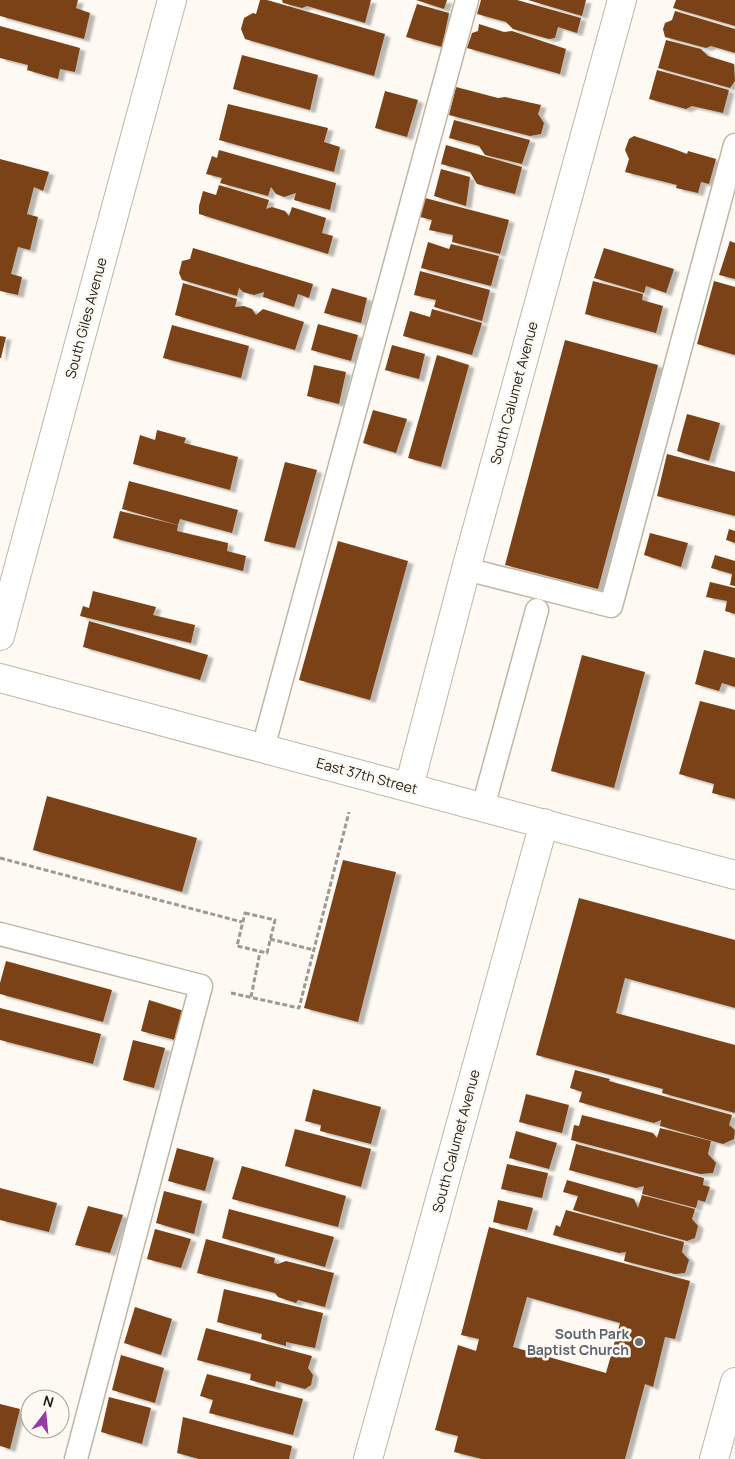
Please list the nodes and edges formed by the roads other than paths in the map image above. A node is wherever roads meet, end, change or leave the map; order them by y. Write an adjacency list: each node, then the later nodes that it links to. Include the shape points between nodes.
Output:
1 (172, 0): 7 (street, South Giles Avenue)
2 (467, 0): 9 (lane)
3 (622, 0): 5 (street, South Calumet Avenue)
4 (735, 144): 5 (lane, via 610,606)
5 (466, 569): 10 (street, South Calumet Avenue)
6 (537, 610): 11 (lane)
7 (0, 636)
8 (0, 678): 9 (street, East 37th Street)
9 (263, 748): 10 (street, East 37th Street)
10 (409, 787): 11 (street, East 37th Street)
11 (483, 807): 12 (street, East 37th Street)
12 (544, 824): 13 (street, East 37th Street); 17 (street, South Calumet Avenue)
13 (735, 875)
14 (0, 934): 16 (lane, via 201,986)
15 (735, 1382): 18 (street)
16 (76, 1459)
17 (368, 1459)
18 (714, 1459)

